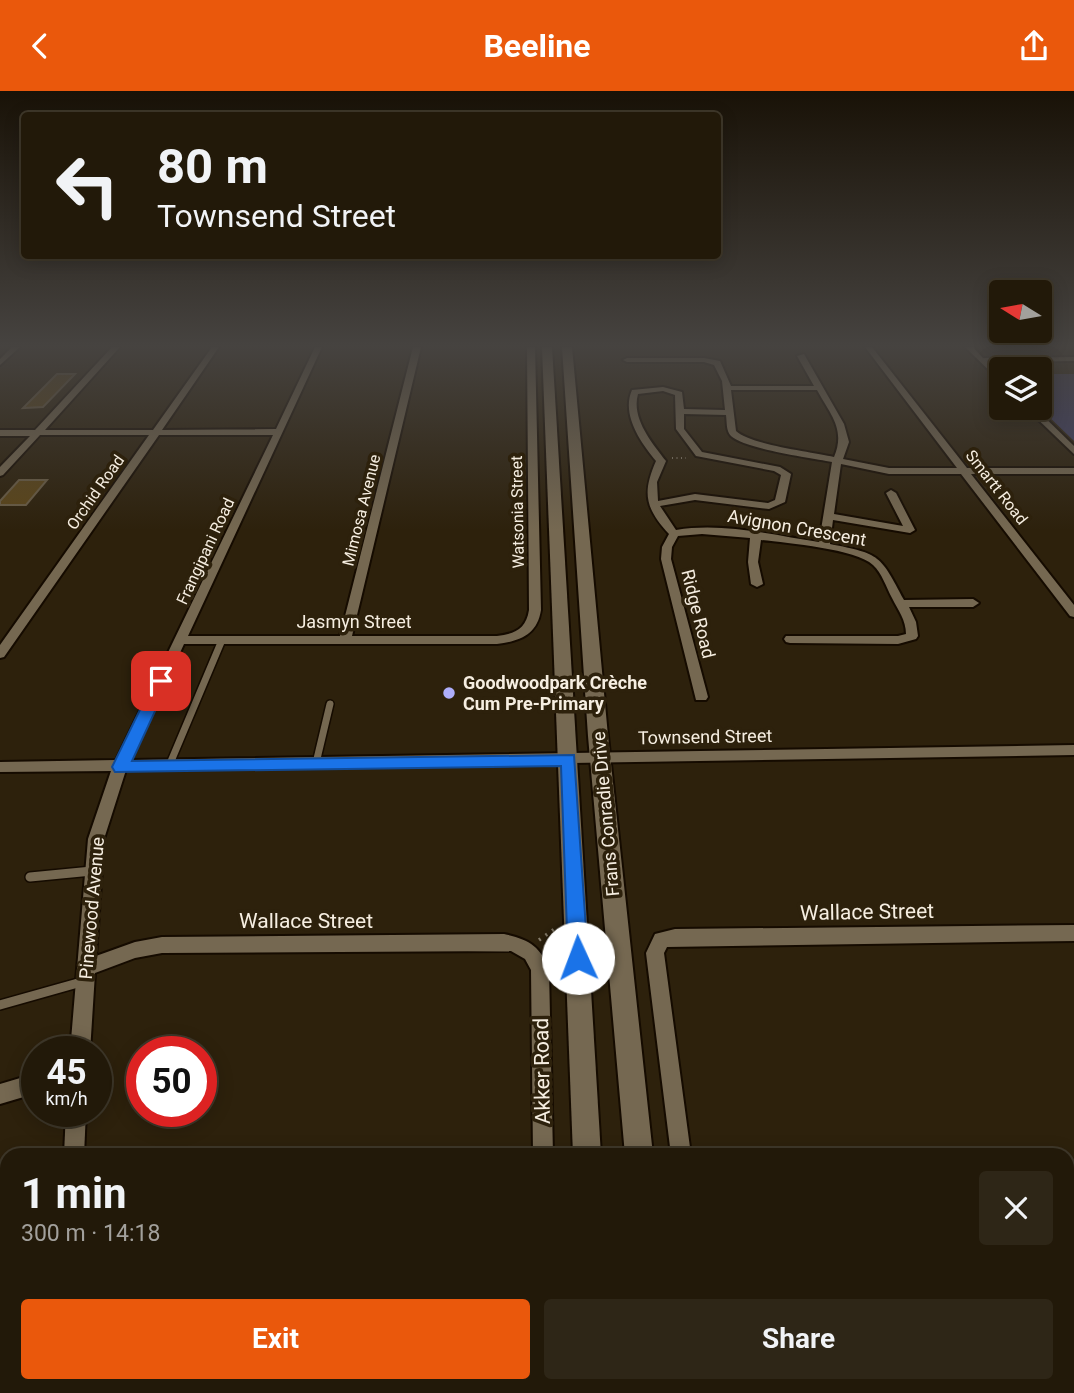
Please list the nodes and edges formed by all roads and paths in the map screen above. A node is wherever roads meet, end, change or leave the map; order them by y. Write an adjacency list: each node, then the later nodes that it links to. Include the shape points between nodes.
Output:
1 (61, 408): 19 (street)
2 (173, 408): 16 (street, Orchid Road)
3 (291, 408): 17 (street, Frangipani Road)
4 (402, 408): 38 (street, Mimosa Avenue)
5 (532, 408): 37 (street, Watsonia Street, via 535,610)
6 (550, 408): 47 (main road, Frans Conradie Drive)
7 (572, 408): 46 (main road, Frans Conradie Drive)
8 (635, 408): 22 (street, via 641,437)
9 (681, 408): 13 (street)
10 (729, 408): 14 (street)
11 (831, 408): 23 (street, via 845,440)
12 (915, 408): 24 (street, Smartt Road)
13 (681, 411): 14 (street); 21 (street, via 681,432)
14 (729, 413): 23 (street, via 731,429 740,438)
15 (1042, 420): 20 (street)
16 (156, 432): 17 (street); 19 (street); 42 (street, Orchid Road)
17 (279, 432): 40 (street, Frangipani Road)
18 (0, 433): 19 (street)
19 (37, 433): 26 (street)
20 (1074, 451)
21 (699, 454): 22 (path); 28 (street, via 782,470 786,478 780,502 761,506 695,497)
22 (660, 460): 28 (street, via 651,483)
23 (837, 461): 24 (street, via 889,471); 29 (street)
24 (965, 471): 25 (street); 36 (street, Smartt Road)
25 (1074, 471)
26 (0, 473)
27 (891, 493): 29 (street, via 910,530)
28 (655, 504): 30 (street)
29 (827, 516): 32 (street)
30 (674, 534): 31 (street, Avignon Crescent, via 701,530); 43 (street, Ridge Road, via 666,559)
31 (756, 536): 32 (street, Avignon Crescent); 33 (street, via 753,562)
32 (824, 547): 35 (street, Avignon Crescent, via 874,560)
33 (757, 584)
34 (973, 603): 35 (street)
35 (901, 604): 39 (street, Avignon Crescent, via 912,627 912,636 905,639)
36 (1074, 613)
37 (527, 632): 38 (street, Jasmyn Street, via 497,640)
38 (345, 639): 41 (street, Jasmyn Street)
39 (790, 639)
40 (180, 640): 41 (street, Jasmyn Street); 51 (street, Frangipani Road)
41 (222, 640): 49 (lane)
42 (0, 654)
43 (701, 697)
44 (330, 704): 48 (lane)
45 (1074, 751): 46 (street, Townsend Street)
46 (601, 758): 47 (street, Townsend Street); 66 (main road, Frans Conradie Drive)
47 (569, 760): 48 (street, Townsend Street); 65 (main road, Frans Conradie Drive)
48 (316, 764): 49 (street, Townsend Street)
49 (168, 766): 51 (street, Townsend Street)
50 (0, 767): 51 (street, Townsend Street)
51 (120, 767): 52 (street, Pinewood Avenue, via 99,826)
52 (93, 871): 53 (lane); 57 (street, Pinewood Avenue)
53 (30, 877)
54 (559, 927): 56 (path)
55 (1074, 933): 67 (street, Wallace Street, via 661,940 655,953)
56 (529, 949): 57 (street, Wallace Street, via 504,942 162,945 135,950); 64 (street, Akker Road, via 540,970)
57 (86, 974): 58 (lane); 59 (street, Pinewood Avenue)
58 (0, 1005)
59 (81, 1036)
60 (21, 1088): 61 (street)
61 (0, 1094)
62 (75, 1127): 63 (street)
63 (74, 1148)
64 (543, 1148)
65 (587, 1148)
66 (638, 1148)
67 (680, 1148)

